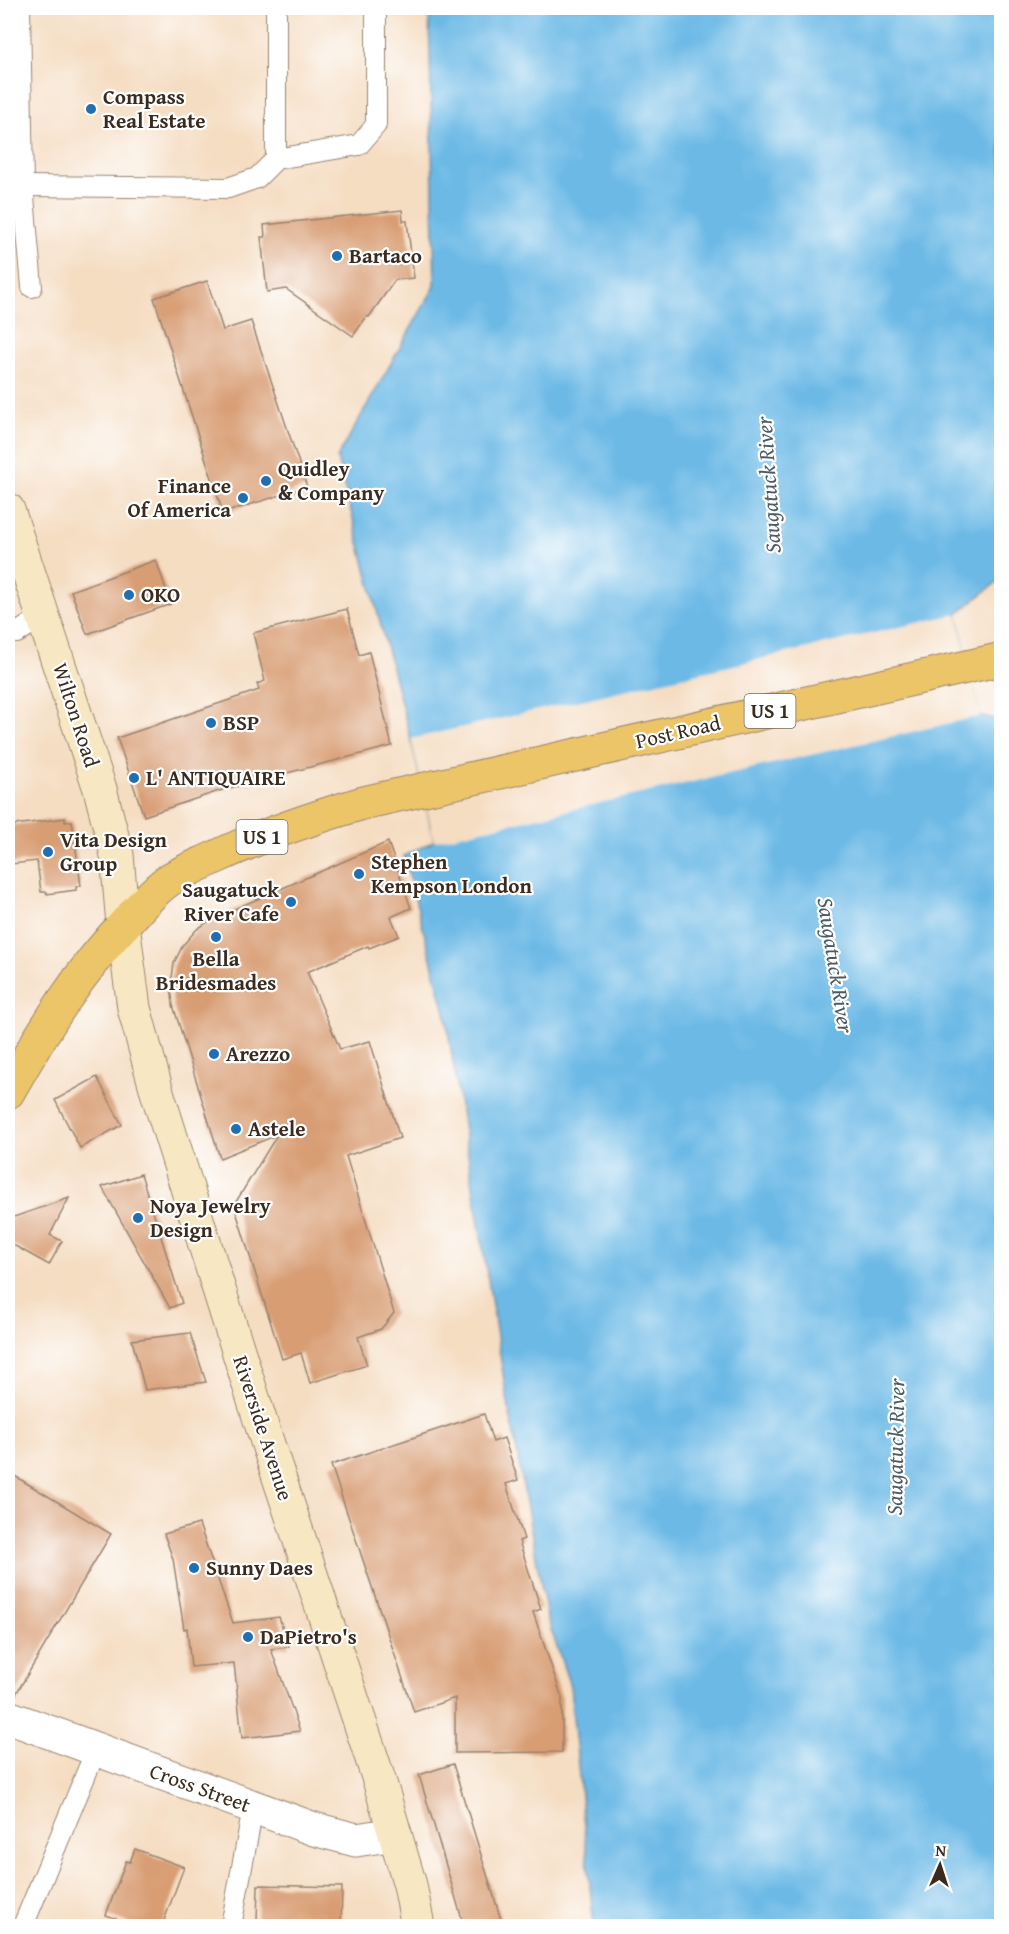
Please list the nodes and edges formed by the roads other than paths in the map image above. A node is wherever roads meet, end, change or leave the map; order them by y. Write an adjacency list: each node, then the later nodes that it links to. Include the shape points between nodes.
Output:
1 (20, 8): 5 (lane)
2 (276, 8): 4 (lane)
3 (376, 8): 4 (lane, via 376,125 359,145)
4 (276, 159): 5 (lane, via 257,178 228,188)
5 (22, 186): 6 (lane)
6 (32, 286)
7 (8, 510): 8 (main road, Wilton Road)
8 (42, 615): 9 (lane, via 17,633); 11 (main road, Wilton Road, via 100,789 117,855)
9 (8, 631)
10 (1002, 659): 11 (main road, Post Road / US 1, via 337,811 239,845 168,881)
11 (123, 925): 12 (main road, US 1, via 64,998); 16 (main road, Riverside Avenue, via 134,1008 157,1092)
12 (8, 1092)
13 (8, 1717): 14 (street, Cross Street)
14 (96, 1749): 15 (street, Cross Street); 17 (lane)
15 (253, 1808): 16 (street, Cross Street, via 356,1840); 18 (lane)
16 (395, 1834): 19 (main road, Riverside Avenue)
17 (23, 1926)
18 (231, 1926)
19 (418, 1926)

